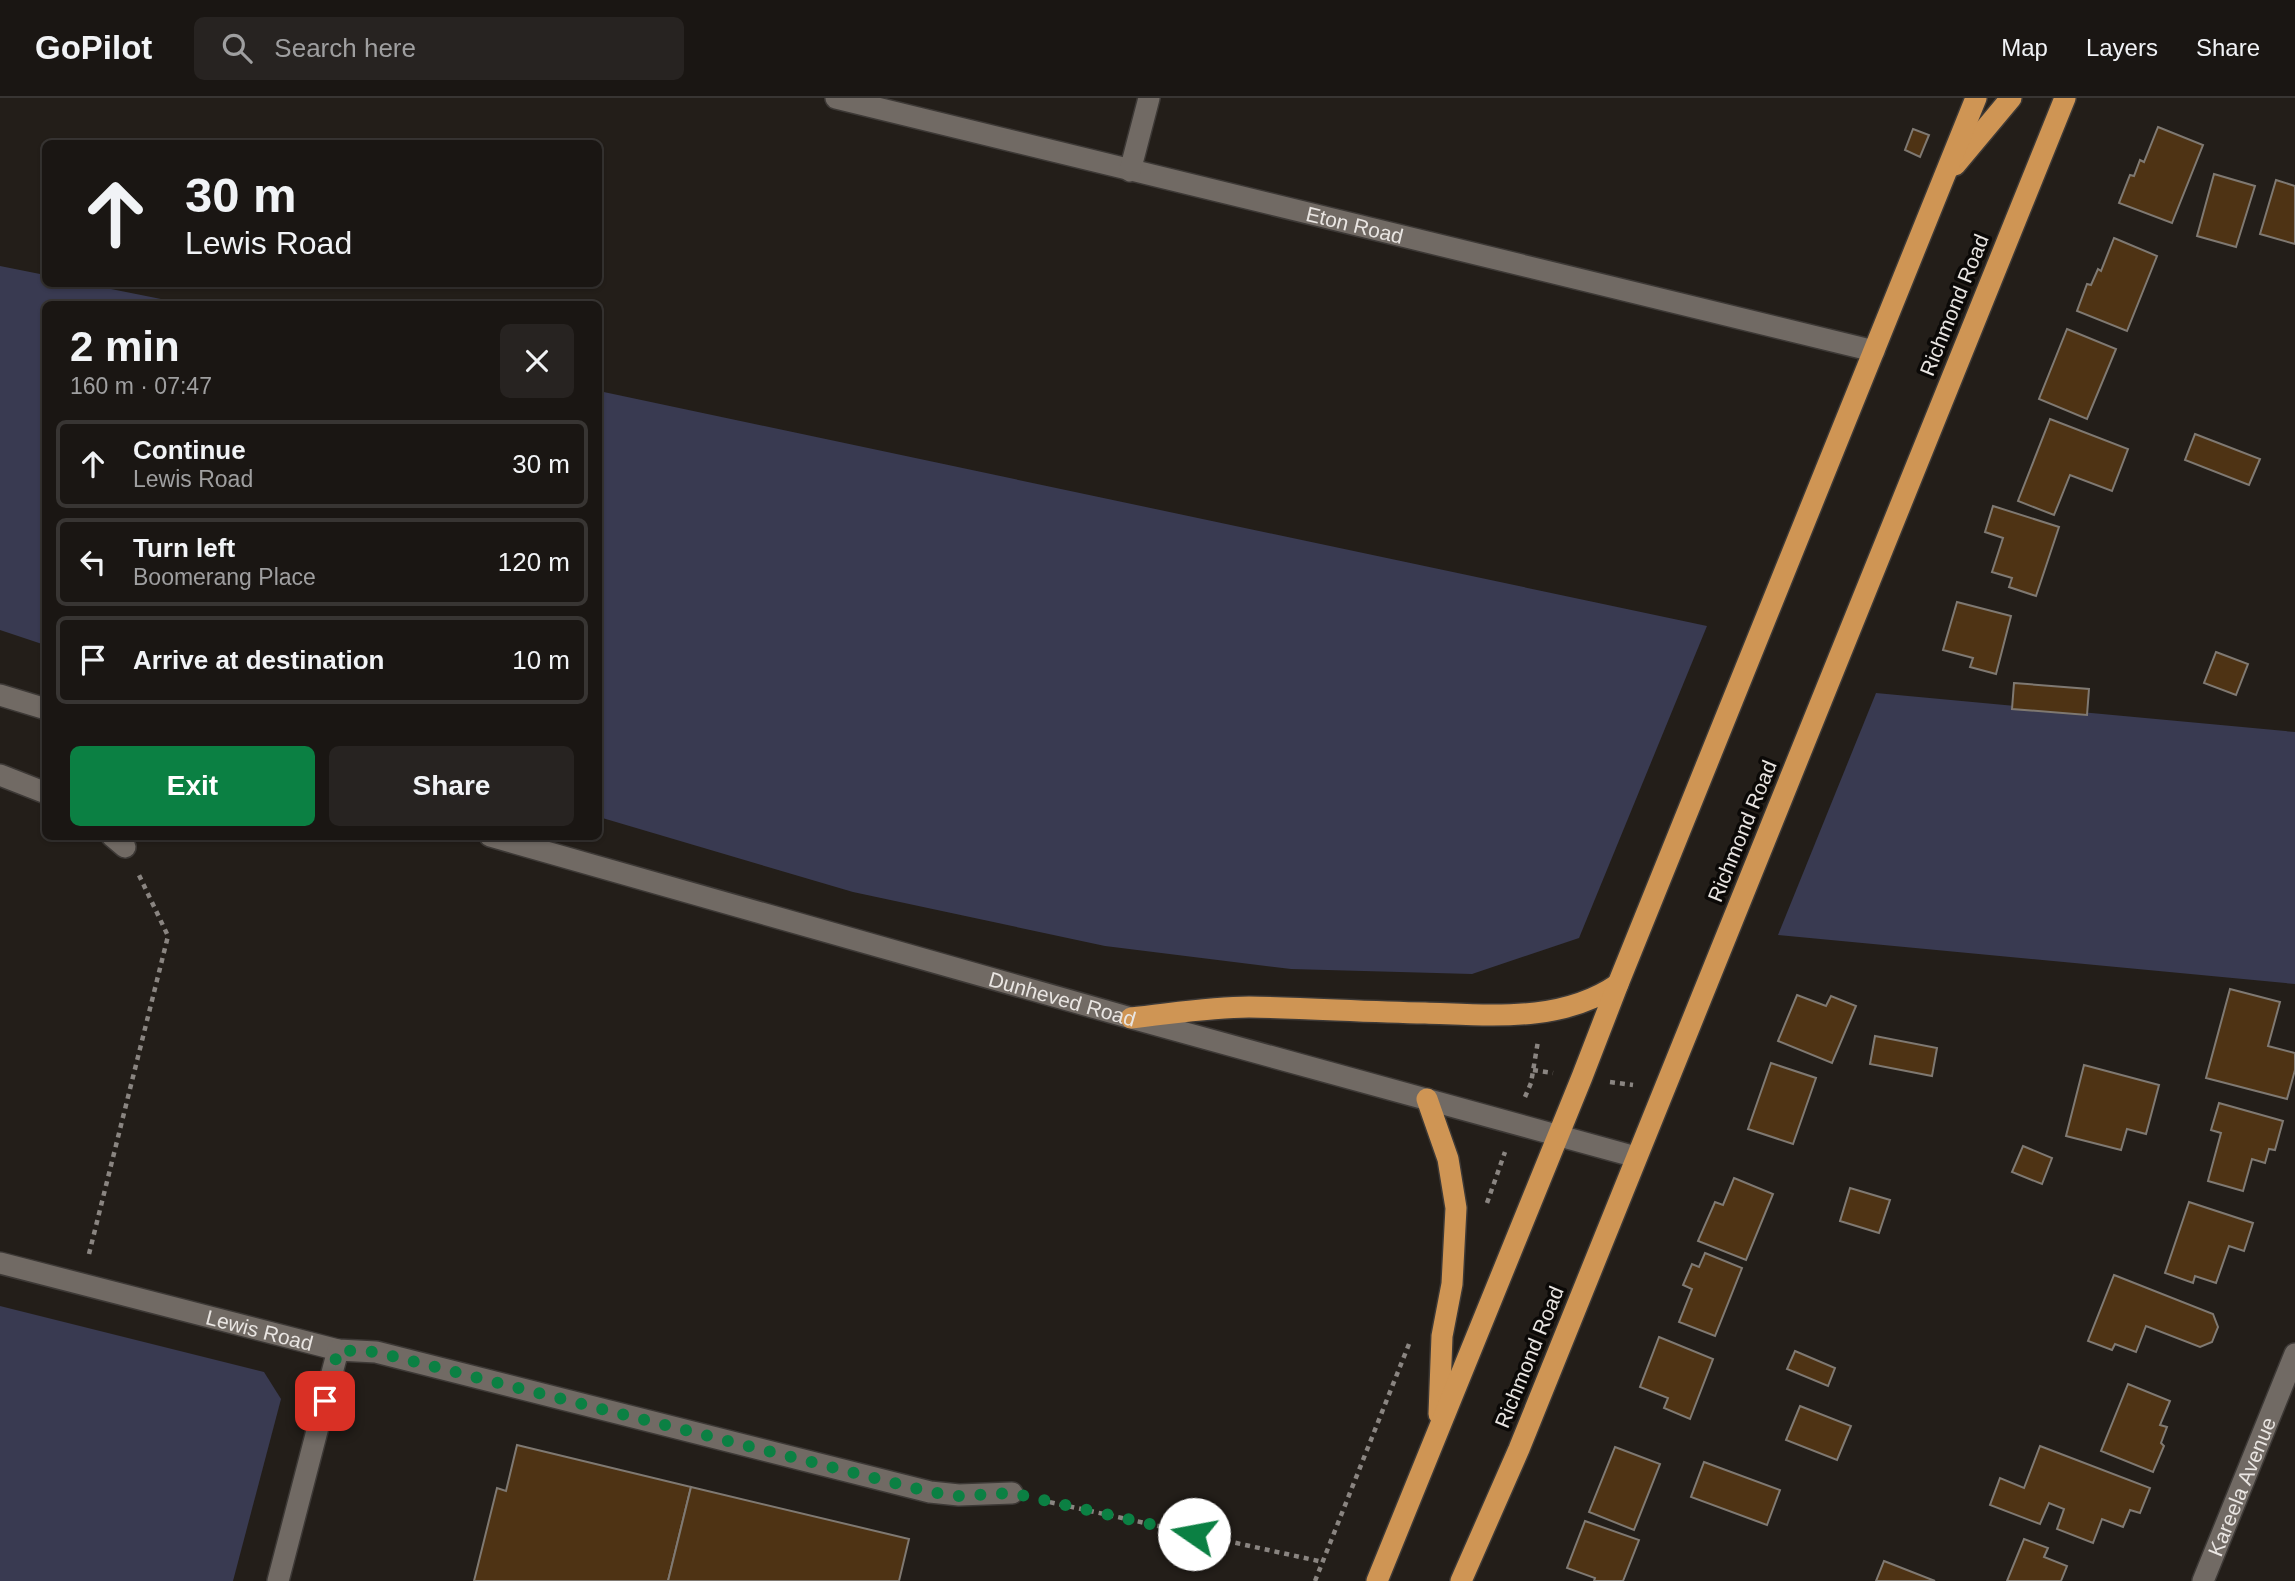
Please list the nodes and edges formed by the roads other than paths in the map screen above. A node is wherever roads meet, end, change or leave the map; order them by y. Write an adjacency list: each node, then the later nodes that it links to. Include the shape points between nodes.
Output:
1 (836, 98): 6 (street, Eton Road)
2 (1149, 98): 6 (street)
3 (1976, 98): 7 (highway)
4 (2011, 98): 7 (highway)
5 (2064, 98): 18 (highway, Richmond Road)
6 (1130, 171): 8 (street, Eton Road)
7 (1942, 180): 8 (highway)
8 (1874, 351): 14 (highway)
9 (0, 695): 10 (street)
10 (42, 708)
11 (0, 775): 12 (street)
12 (42, 791)
13 (504, 840): 15 (street, Dunheved Road)
14 (1618, 984): 15 (highway, via 1579,1004 1538,1013 1246,1007); 17 (highway)
15 (1131, 1018): 16 (street, Dunheved Road)
16 (1427, 1100): 17 (street, Dunheved Road); 22 (highway, via 1448,1159 1456,1216 1452,1284 1442,1336)
17 (1558, 1135): 18 (street, Dunheved Road); 22 (highway)
18 (1636, 1157): 26 (highway, Richmond Road)
19 (0, 1263): 20 (street, Lewis Road)
20 (338, 1350): 23 (street, Lewis Road, via 376,1352 930,1492 959,1496); 24 (street)
21 (2295, 1354): 27 (street, Kareela Avenue)
22 (1438, 1430): 25 (highway)
23 (1012, 1493)
24 (278, 1581)
25 (1377, 1581)
26 (1461, 1581)
27 (2203, 1581)

